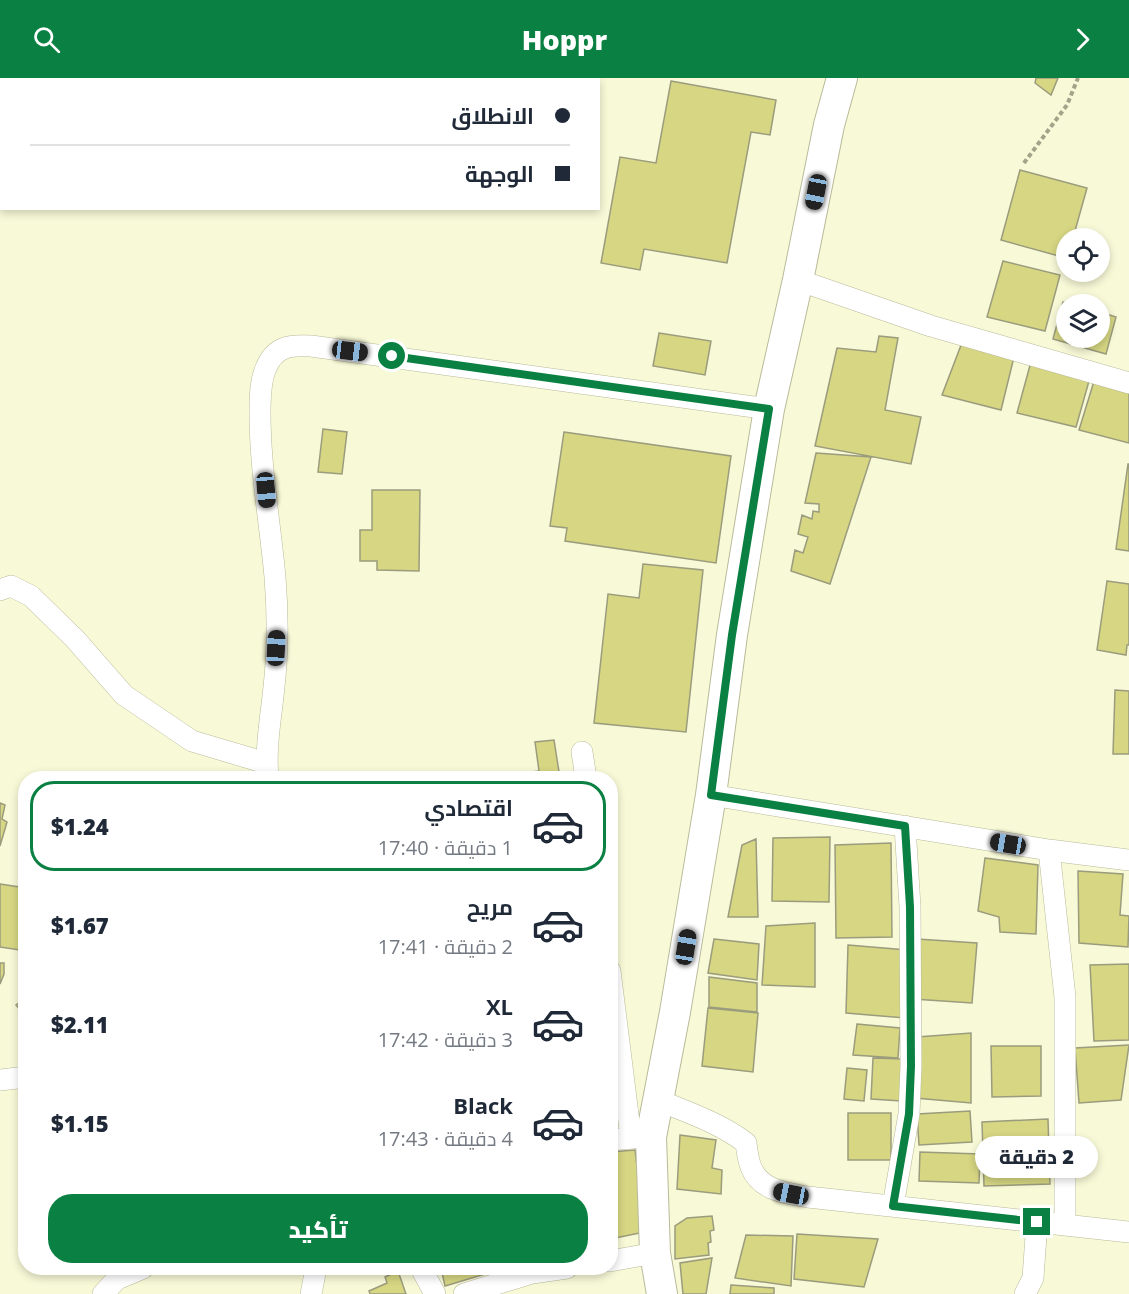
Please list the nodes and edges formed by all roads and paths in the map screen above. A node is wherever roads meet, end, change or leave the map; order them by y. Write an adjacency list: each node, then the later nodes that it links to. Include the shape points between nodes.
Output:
1 (842, 78): 4 (street)
2 (1078, 78): 3 (path, via 1067,105)
3 (1024, 163)
4 (798, 280): 5 (street, via 931,326); 6 (street)
5 (1129, 383)
6 (769, 409): 9 (street, via 311,346 291,345 277,352 265,368 260,393 277,630); 11 (street, via 732,635)
7 (0, 590): 9 (street, via 10,586 31,596 124,695 192,741)
8 (582, 752): 10 (street)
9 (267, 771)
10 (585, 771)
11 (711, 795): 12 (street); 18 (street)
12 (905, 826): 13 (street); 20 (street, via 911,1066 909,1114)
13 (1049, 850): 14 (street); 22 (street, via 1065,997)
14 (1129, 860)
15 (618, 1035): 19 (street)
16 (18, 1078): 17 (street)
17 (0, 1080)
18 (658, 1100): 19 (street); 20 (street, via 740,1138 746,1143 758,1180 774,1190)
19 (631, 1138): 24 (street)
20 (893, 1206): 21 (street)
21 (1037, 1222): 22 (street); 35 (street, via 1033,1278)
22 (1065, 1225): 23 (street)
23 (1129, 1232)
24 (655, 1253): 25 (street); 34 (street)
25 (618, 1259)
26 (126, 1275): 30 (street)
27 (315, 1275): 31 (street)
28 (425, 1275): 32 (street)
29 (526, 1275): 33 (street)
30 (103, 1294)
31 (311, 1294)
32 (435, 1294)
33 (464, 1294)
34 (662, 1294)
35 (1026, 1294)

